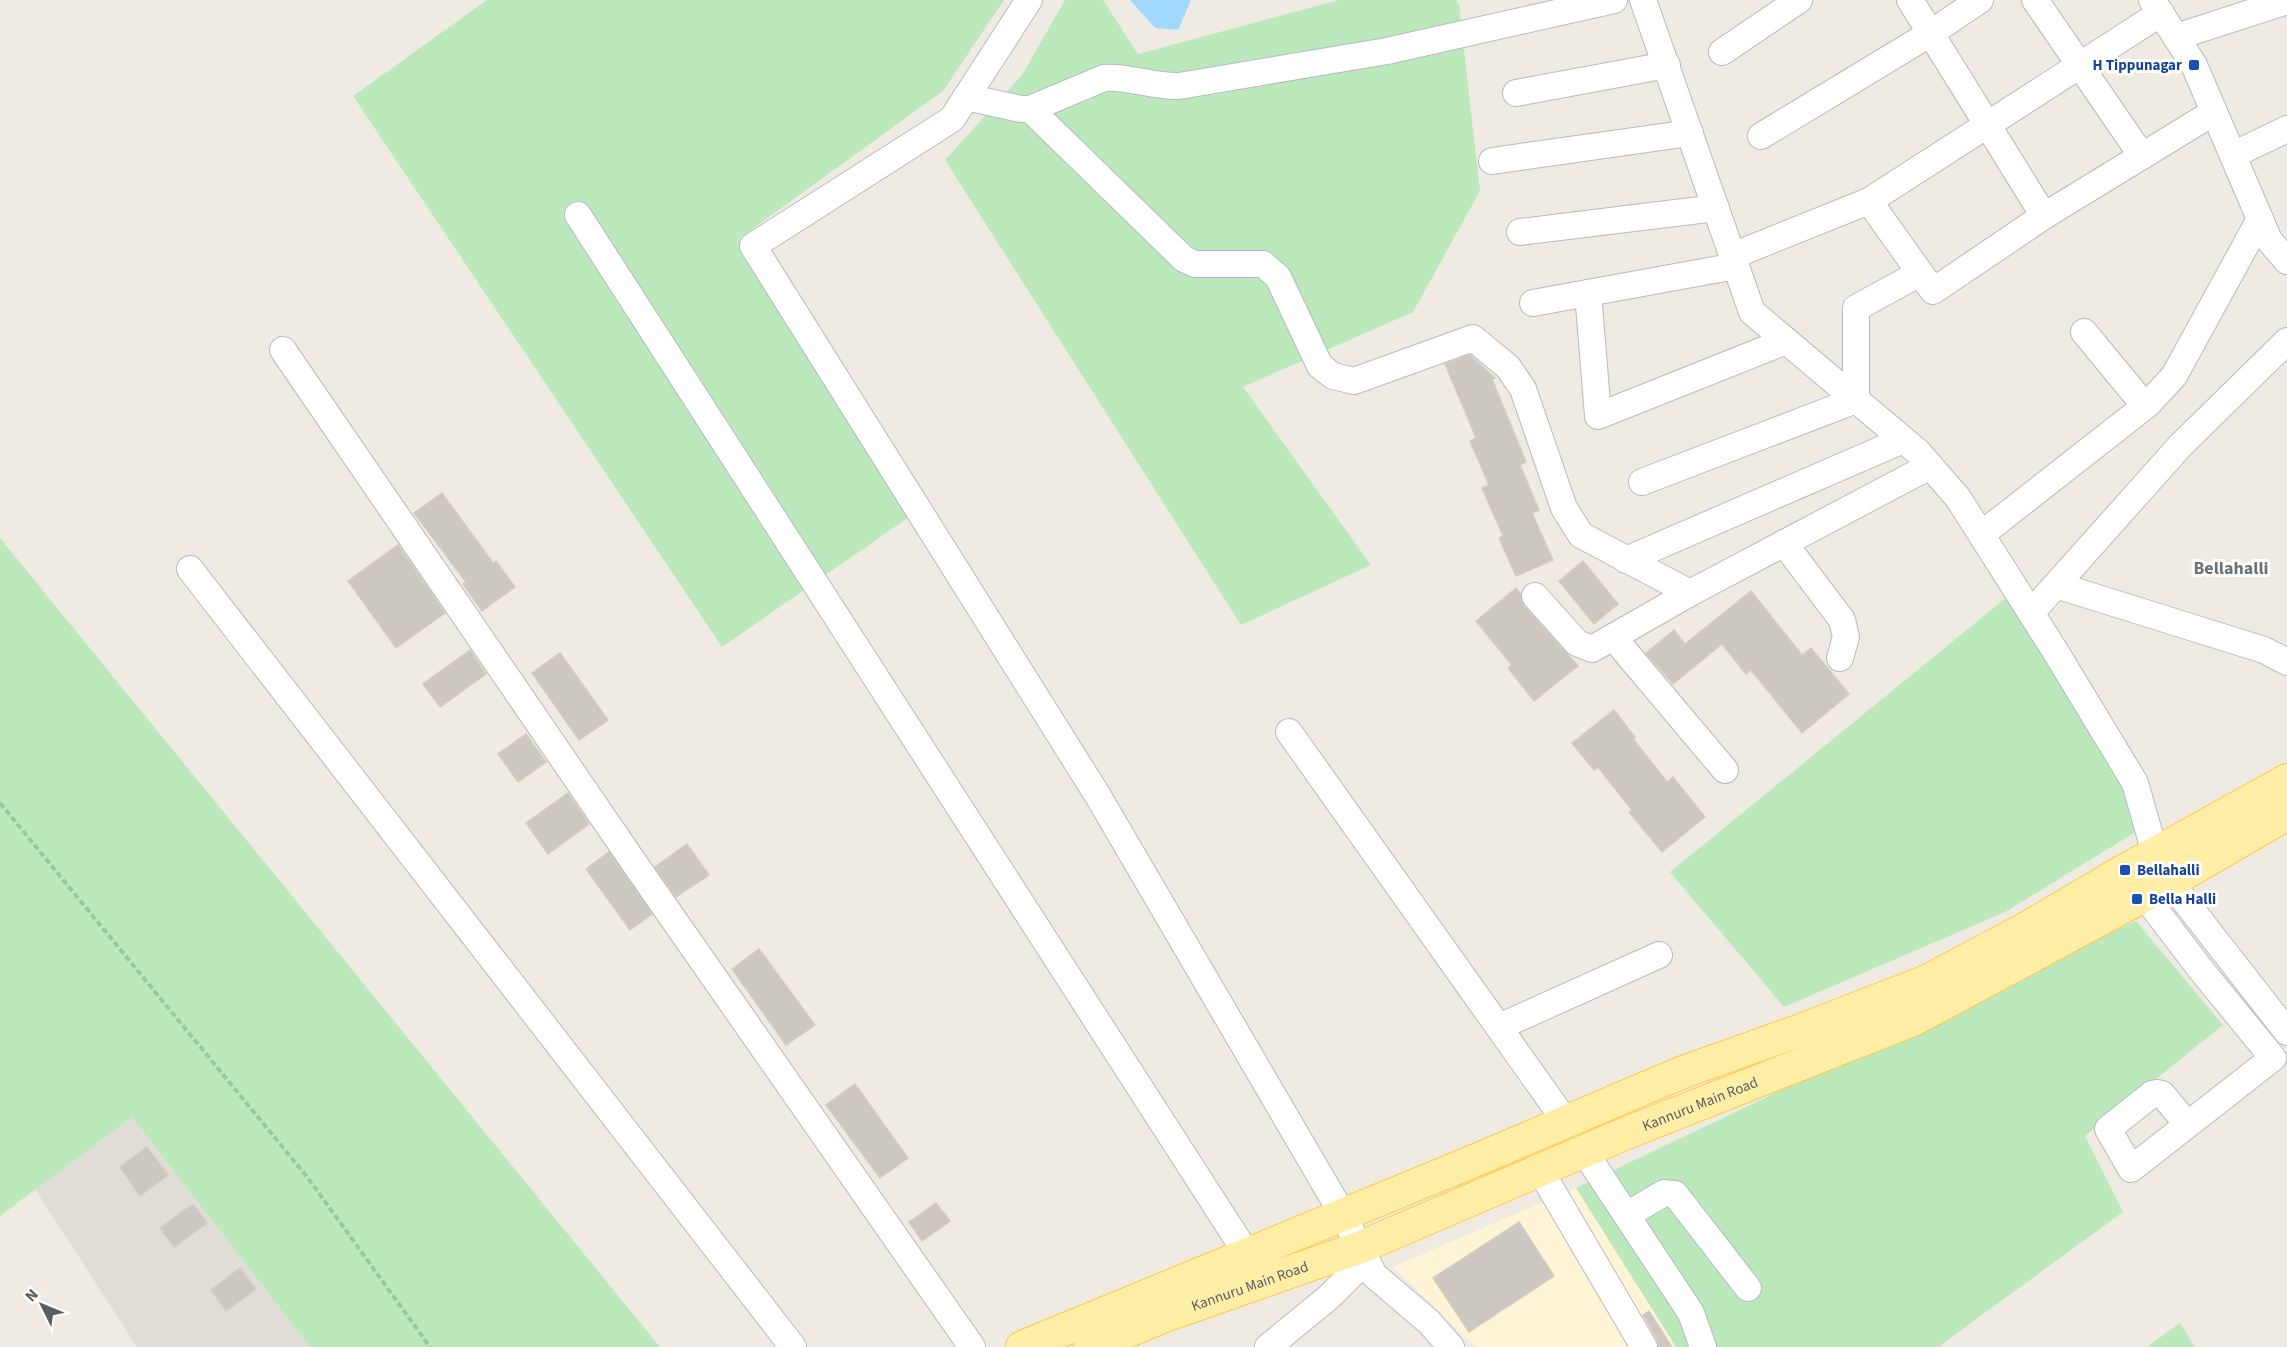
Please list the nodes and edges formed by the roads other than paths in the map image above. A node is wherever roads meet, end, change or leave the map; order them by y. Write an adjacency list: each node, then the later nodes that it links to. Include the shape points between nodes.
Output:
1 (1029, 0): 16 (street)
2 (1614, 0): 17 (street, via 1387,51 1179,86 1104,78)
3 (1643, 0): 13 (street)
4 (1799, 0): 12 (street)
5 (1911, 0): 10 (street)
6 (1980, 0): 10 (street)
7 (2035, 0): 14 (street)
8 (2287, 1): 11 (street)
9 (2156, 7): 11 (street); 14 (street)
10 (1930, 33): 19 (street); 22 (street)
11 (2176, 37): 18 (street, via 2194,64)
12 (1722, 52)
13 (1667, 65): 15 (street); 21 (street)
14 (2079, 65): 19 (street); 24 (street)
15 (1516, 93)
16 (966, 97): 17 (street); 70 (street, via 952,118 753,246 1098,796)
17 (1030, 109): 48 (street, via 1184,259 1195,264 1263,264 1278,277 1320,366 1333,376 1353,381 1473,338 1508,367 1523,389 1564,508 1581,535)
18 (2214, 112): 23 (street); 24 (street)
19 (1987, 124): 26 (street); 29 (street)
20 (2287, 129): 23 (street)
21 (1690, 133): 25 (street); 27 (street)
22 (1761, 136)
23 (2233, 155): 30 (street)
24 (2142, 156): 29 (street)
25 (1492, 161)
26 (1869, 201): 32 (street); 34 (street)
27 (1716, 208): 31 (street); 32 (street)
28 (578, 215): 73 (street)
29 (2044, 216): 34 (street, via 1933,291)
30 (2260, 219): 33 (street, via 2269,240); 42 (street, via 2174,376)
31 (1520, 231)
32 (1734, 261): 35 (street); 39 (street, via 1752,312)
33 (2287, 261)
34 (1920, 273): 41 (street, via 1856,308)
35 (1588, 293): 36 (street); 39 (street, via 1598,416)
36 (1533, 303)
37 (2084, 332): 42 (street)
38 (2287, 340): 50 (street, via 2180,446)
39 (1786, 341): 41 (street)
40 (283, 350): 76 (street)
41 (1856, 400): 43 (street); 45 (street)
42 (2145, 406): 46 (street)
43 (1903, 440): 44 (street); 48 (street)
44 (1930, 466): 46 (street); 47 (street)
45 (1642, 482)
46 (1982, 534): 53 (street)
47 (1784, 543): 51 (street); 55 (street, via 1842,620 1846,637)
48 (1626, 560): 51 (street)
49 (190, 569): 75 (street)
50 (2056, 585): 53 (street); 56 (street, via 2264,650)
51 (1690, 593): 54 (street)
52 (1535, 596): 54 (street, via 1577,643 1592,649)
53 (2031, 613): 61 (street, via 2135,783)
54 (1613, 637): 58 (street)
55 (1840, 658)
56 (2287, 662)
57 (1289, 732): 64 (street)
58 (1725, 770)
59 (2286, 778): 60 (street); 61 (main road)
60 (2282, 817): 62 (main road, Kannuru Main Road)
61 (2155, 853): 62 (street); 66 (main road, via 1927,981 1683,1072)
62 (2157, 889): 65 (street); 67 (street, via 2202,971 2273,1058); 68 (main road, Kannuru Main Road, via 1916,1019)
63 (1659, 955): 64 (street)
64 (1499, 1027): 66 (street)
65 (2287, 1032)
66 (1566, 1122): 70 (main road)
67 (2187, 1125)
68 (1584, 1151): 69 (main road, Kannuru Main Road); 71 (street)
69 (1540, 1170): 72 (main road, Kannuru Main Road); 81 (street)
70 (1343, 1215): 72 (street); 73 (main road)
71 (1627, 1215): 74 (street, via 1664,1193 1675,1194); 82 (street, via 1691,1313)
72 (1364, 1253): 78 (main road, Kannuru Main Road, via 1162,1317); 79 (street, via 1329,1297); 80 (street, via 1374,1275 1429,1322)
73 (1247, 1254): 77 (main road)
74 (1748, 1288)
75 (793, 1347)
76 (972, 1347)
77 (1022, 1347)
78 (1090, 1347)
79 (1268, 1347)
80 (1450, 1347)
81 (1644, 1347)
82 (1703, 1347)

